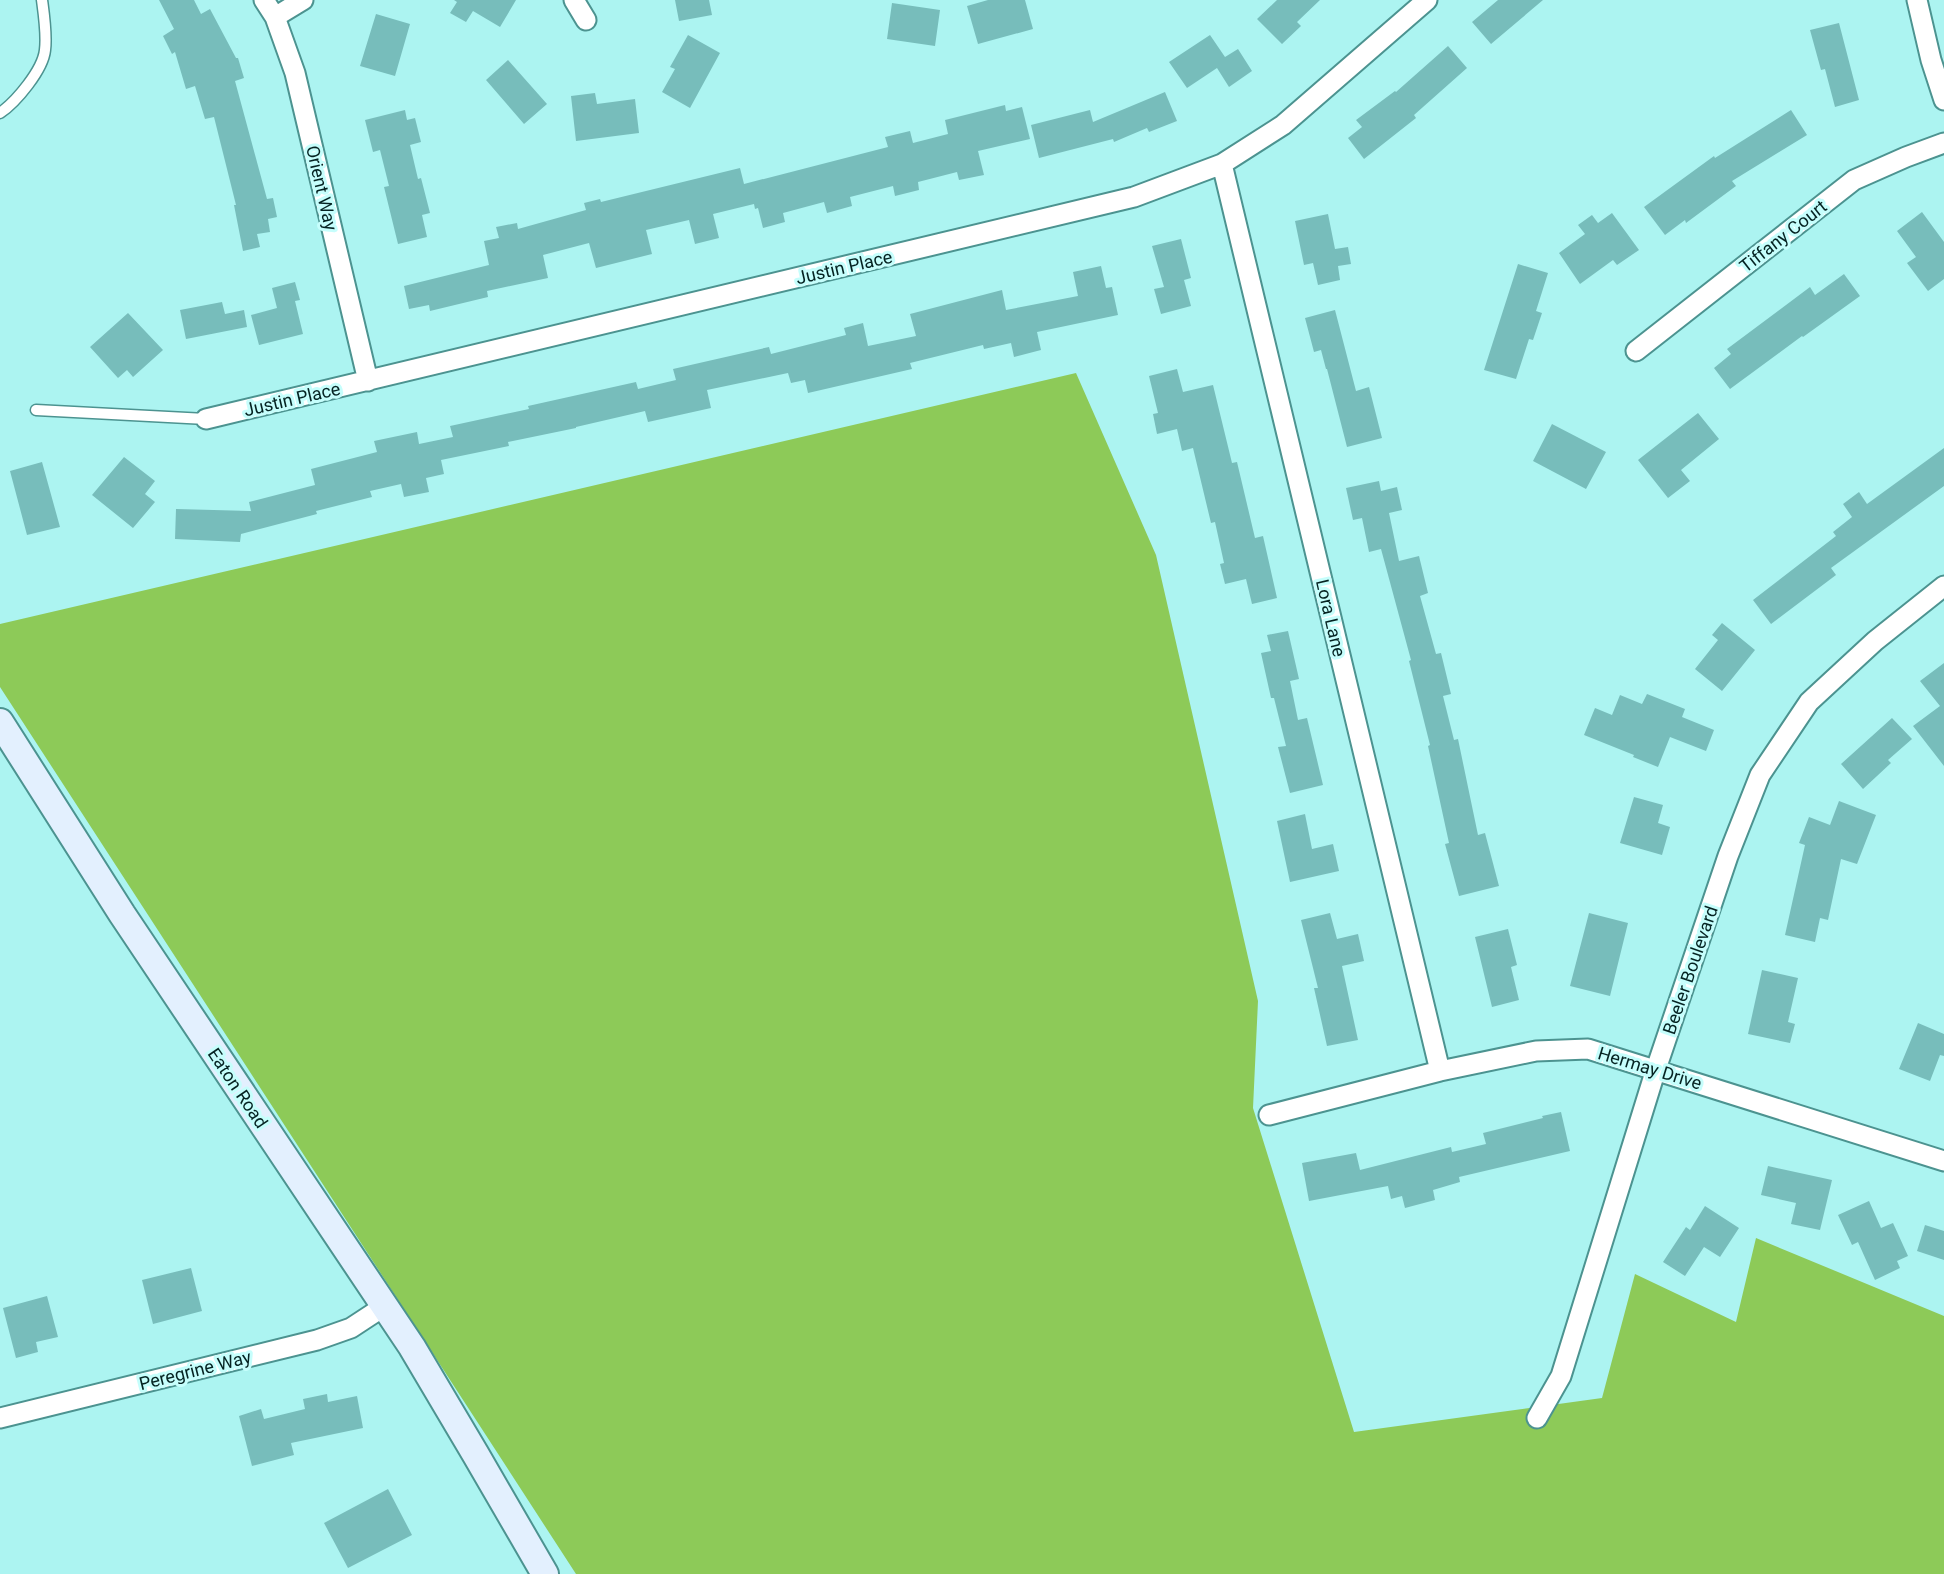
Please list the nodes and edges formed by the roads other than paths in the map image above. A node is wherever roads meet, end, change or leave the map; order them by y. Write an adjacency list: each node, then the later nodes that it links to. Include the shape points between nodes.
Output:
1 (42, 0): 10 (lane, via 46,52 33,78)
2 (264, 0): 7 (street, Orient Way)
3 (303, 0): 7 (street)
4 (574, 0): 8 (street)
5 (1427, 0): 12 (street, Justin Place, via 1283,124)
6 (1917, 0): 9 (street)
7 (275, 17): 14 (street, Orient Way, via 295,73)
8 (586, 20)
9 (1944, 100)
10 (0, 113)
11 (1944, 143): 13 (street, Tiffany Court, via 1854,180)
12 (1222, 164): 14 (street, Justin Place, via 1134,197); 20 (street, Lora Lane)
13 (1636, 351)
14 (368, 381): 16 (street, Justin Place)
15 (36, 410): 16 (lane)
16 (206, 419)
17 (1944, 586): 19 (street, Beeler Boulevard, via 1809,702 1760,775)
18 (0, 722): 23 (street, Eaton Road)
19 (1656, 1069): 20 (street, Hermay Drive, via 1588,1049 1536,1051); 22 (street, Hermay Drive); 25 (street, Beeler Boulevard, via 1561,1376)
20 (1440, 1071): 21 (street, Hermay Drive)
21 (1269, 1115)
22 (1944, 1161)
23 (383, 1307): 24 (street, Peregrine Way, via 351,1328 317,1340); 26 (street, Eaton Road, via 412,1347)
24 (0, 1418)
25 (1537, 1418)
26 (545, 1574)

